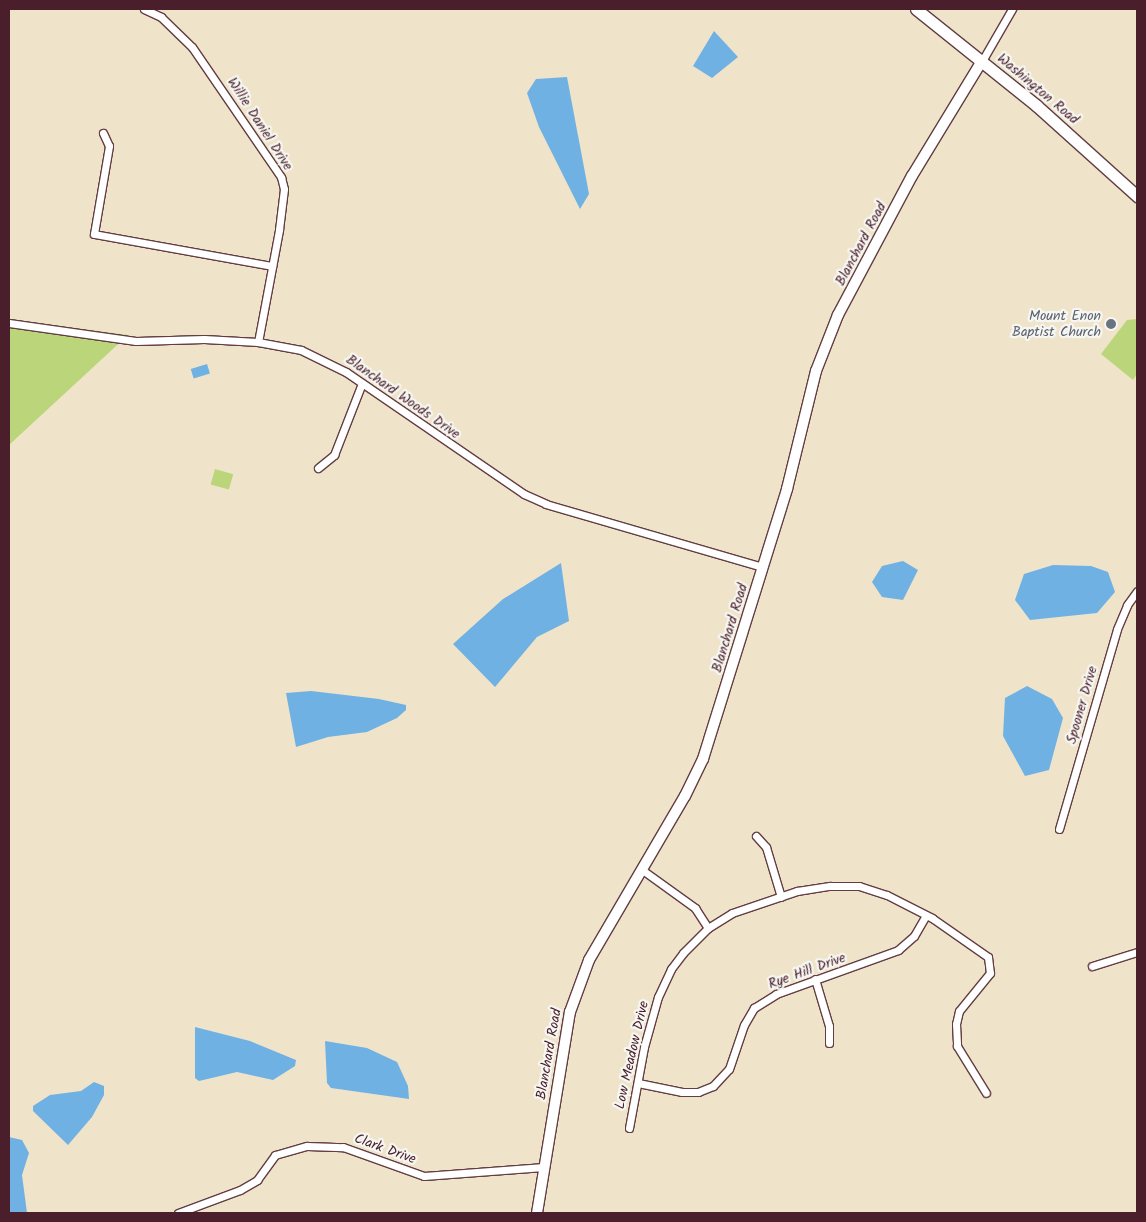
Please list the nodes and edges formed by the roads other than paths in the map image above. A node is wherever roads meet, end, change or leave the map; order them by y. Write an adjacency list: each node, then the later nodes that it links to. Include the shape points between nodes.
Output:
1 (144, 9): 7 (street, Willie Daniel Drive, via 161,17 192,47 281,177 284,189)
2 (916, 9): 4 (main road, Washington Road)
3 (1012, 9): 4 (street)
4 (982, 61): 6 (main road, Washington Road, via 1038,106); 12 (street, Blanchard Road, via 912,176 838,315 816,371)
5 (102, 133): 7 (street, via 109,146 94,234)
6 (1137, 196)
7 (272, 266): 9 (street, Willie Daniel Drive)
8 (9, 323): 9 (street, Blanchard Woods Drive, via 136,341 204,339)
9 (258, 342): 10 (street, Blanchard Woods Drive, via 301,350 325,359)
10 (362, 383): 11 (street, via 334,455); 12 (street, Blanchard Woods Drive, via 524,494 546,504)
11 (318, 468)
12 (763, 567): 16 (street, Blanchard Road, via 703,759)
13 (1137, 591): 14 (street, Spooner Drive, via 1117,629)
14 (1059, 830)
15 (756, 836): 17 (street, via 766,847)
16 (641, 869): 19 (street, via 695,908); 27 (street, Blanchard Road, via 589,960 570,1012)
17 (781, 897): 18 (street, Low Meadow Drive, via 830,886 858,886 887,895); 19 (street, Low Meadow Drive, via 732,913)
18 (926, 915): 22 (street, Rye Hill Drive, via 914,936 898,950); 25 (street, Low Meadow Drive, via 972,944 988,958 991,966 982,984 960,1011 956,1024 957,1046)
19 (708, 928): 24 (street, Low Meadow Drive, via 671,969 658,997)
20 (1137, 952): 21 (street)
21 (1092, 966)
22 (815, 979): 23 (street, via 829,1026); 24 (street, Rye Hill Drive, via 776,994 754,1008 744,1025 729,1069 713,1086 698,1092 682,1092)
23 (828, 1043)
24 (638, 1083): 26 (street, Low Meadow Drive)
25 (986, 1093)
26 (629, 1128)
27 (544, 1167): 28 (street, Clark Drive, via 424,1176 343,1147 307,1146 275,1155 257,1180 240,1190); 29 (street, Blanchard Road)
28 (178, 1213)
29 (537, 1213)

